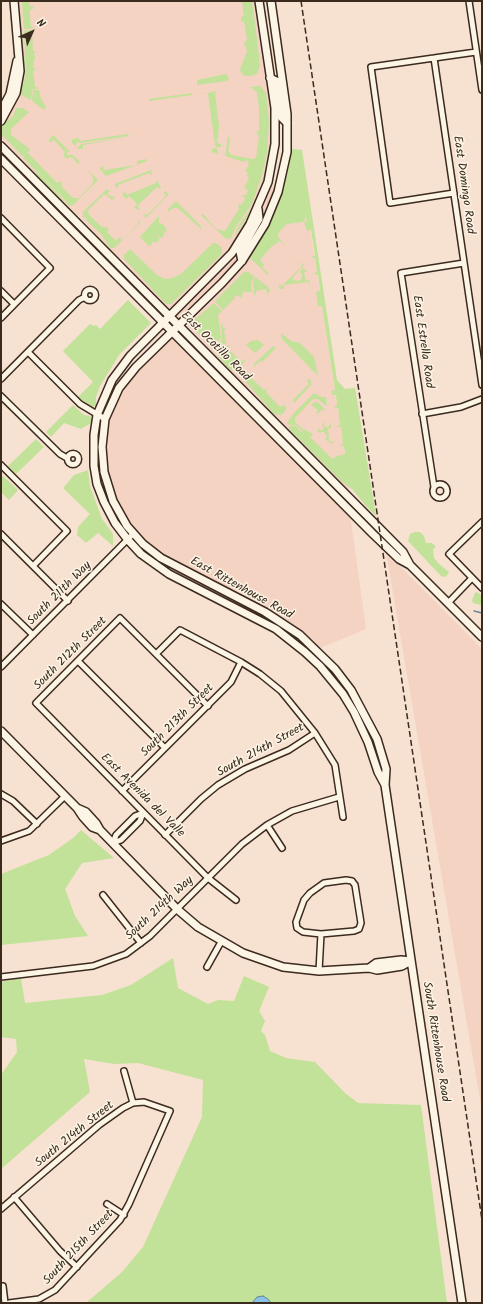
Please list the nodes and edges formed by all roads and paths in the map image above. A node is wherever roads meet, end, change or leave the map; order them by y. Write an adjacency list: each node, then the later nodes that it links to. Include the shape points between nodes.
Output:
1 (14, 1): 7 (main road)
2 (259, 1): 8 (main road)
3 (271, 1): 12 (main road, East Rittenhouse Road)
4 (469, 1): 5 (street)
5 (476, 52): 6 (street); 9 (street)
6 (434, 58): 15 (street, East Domingo Road); 15 (street, via 371,67 390,203)
7 (18, 59): 10 (main road, via 10,94); 11 (main road, via 20,71 16,93)
8 (270, 78): 12 (main road, via 278,82 282,118); 16 (main road, East Rittenhouse Road, via 275,108 275,144 268,182)
9 (482, 90)
10 (1, 111)
11 (1, 121)
12 (287, 124): 20 (main road, East Rittenhouse Road, via 287,152 278,192 265,224)
13 (1, 146): 18 (main road, East Ocotillo Road)
14 (1, 159): 17 (main road, East Ocotillo Road)
15 (454, 193): 21 (street, East Domingo Road)
16 (258, 209): 20 (main road, via 259,219 240,252); 25 (main road, East Rittenhouse Road, via 232,253)
17 (57, 215): 18 (main road); 27 (main road, East Ocotillo Road)
18 (70, 216): 25 (main road, East Ocotillo Road)
19 (1, 218): 24 (street, via 50,268)
20 (242, 260): 28 (main road, East Rittenhouse Road)
21 (464, 263): 32 (street, East Domingo Road); 37 (street, East Estrella Road, via 401,273)
22 (1, 291): 24 (street)
23 (85, 297): 30 (street, via 79,300)
24 (14, 304): 26 (street)
25 (169, 317): 27 (main road, East Rittenhouse Road); 28 (main road, East Ocotillo Road)
26 (1, 318)
27 (163, 323): 29 (main road, East Ocotillo Road); 38 (main road, East Rittenhouse Road, via 120,368)
28 (179, 326): 29 (main road, East Rittenhouse Road); 33 (main road, East Ocotillo Road)
29 (172, 332): 34 (main road, East Ocotillo Road); 39 (main road, East Rittenhouse Road, via 127,377 112,401)
30 (28, 352): 31 (street); 38 (street, via 80,404)
31 (1, 379)
32 (482, 385)
33 (245, 393): 34 (main road); 47 (main road, East Ocotillo Road, via 403,552)
34 (235, 395): 47 (main road, East Ocotillo Road, via 390,551)
35 (1, 396): 40 (street)
36 (482, 399): 37 (street, via 461,407)
37 (422, 414): 42 (street, East Estrella Road)
38 (97, 415): 39 (street); 46 (main road, East Rittenhouse Road, via 93,450 97,484 106,508)
39 (105, 419): 45 (main road, East Rittenhouse Road, via 102,447 106,479 113,501)
40 (67, 458)
41 (1, 465): 48 (street, via 68,531)
42 (434, 487)
43 (482, 522): 49 (street, via 449,554)
44 (1, 534): 48 (street)
45 (134, 534): 46 (street, South 211th Way); 65 (main road, East Rittenhouse Road, via 162,558 265,612 317,650 351,690 365,713 377,739 386,769)
46 (128, 540): 51 (street, South 211th Way); 65 (main road, East Rittenhouse Road, via 141,554 169,574 259,619 305,652 332,680 354,712)
47 (410, 565): 52 (main road, East Ocotillo Road)
48 (33, 566): 51 (street)
49 (472, 578): 50 (street); 52 (street)
50 (482, 588)
51 (68, 601): 54 (street, South 211th Way)
52 (448, 602): 55 (main road, East Ocotillo Road)
53 (1, 604): 54 (street)
54 (33, 636): 59 (street, South 211th Way)
55 (482, 637)
56 (156, 654): 57 (street, South 212th Street, via 120,618); 58 (street, via 180,630); 61 (street)
57 (78, 661): 60 (street, South 212th Street); 64 (street)
58 (241, 662): 61 (street, South 213th Street, via 231,682); 63 (street, via 281,691)
59 (1, 667)
60 (36, 703): 66 (street, East Avenida del Valle)
61 (208, 706): 64 (street, South 213th Street)
62 (1, 731): 68 (main road)
63 (314, 733): 69 (street, via 335,765); 74 (street, South 214th Street, via 289,750 245,769 218,785)
64 (165, 748): 66 (street, South 213th Street)
65 (385, 785): 85 (main road, South Rittenhouse Road)
66 (122, 791): 70 (street, East Avenida del Valle)
67 (2, 794): 72 (street)
68 (65, 796): 72 (street); 76 (main road, via 77,808 86,812)
69 (339, 797): 71 (street); 73 (street, South 214th Way, via 292,811)
70 (143, 812): 74 (street, East Avenida del Valle); 76 (street, via 140,821 121,840)
71 (343, 817)
72 (37, 824): 75 (street, via 29,831)
73 (267, 825): 77 (street); 78 (street, South 214th Way, via 242,844)
74 (165, 835): 78 (street, East Avenida del Valle)
75 (1, 841)
76 (113, 843): 81 (main road)
77 (282, 848)
78 (208, 878): 80 (street, East Avenida del Valle); 81 (street, South 214th Way)
79 (103, 895): 84 (street)
80 (236, 900)
81 (177, 909): 83 (main road); 84 (street, South 214th Way)
82 (321, 934): 82 (street, via 303,932 297,928 296,922 304,900 324,884 352,881 355,885 361,923 359,929); 87 (street)
83 (221, 942): 86 (street); 87 (main road, via 266,962)
84 (140, 943): 88 (street, South 214th Way, via 126,954 109,962)
85 (411, 961): 87 (main road, via 402,966 377,970 369,968); 100 (main road, South Rittenhouse Road)
86 (207, 967)
87 (319, 971)
88 (1, 977)
89 (124, 1071): 90 (street)
90 (133, 1103): 91 (street, South 214th Street, via 149,1103); 92 (street, South 214th Street, via 99,1125)
91 (170, 1111): 95 (street, South 215th Street)
92 (14, 1198): 94 (street, South 214th Street); 96 (street)
93 (107, 1204): 95 (street)
94 (1, 1208)
95 (124, 1215): 96 (street, South 215th Street)
96 (77, 1267): 99 (street, South 215th Street, via 48,1295 39,1299)
97 (3, 1286): 98 (street)
98 (5, 1303)
99 (9, 1303)
100 (462, 1303)

